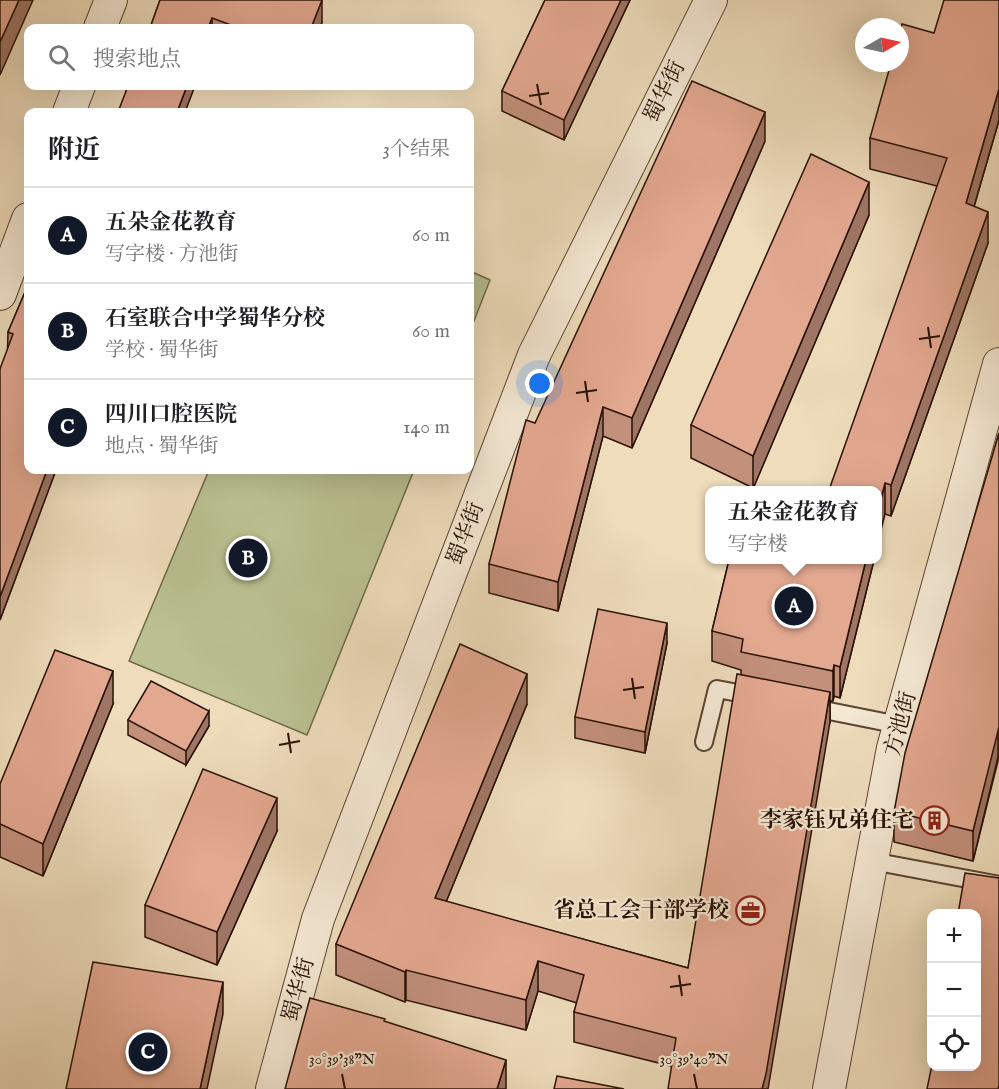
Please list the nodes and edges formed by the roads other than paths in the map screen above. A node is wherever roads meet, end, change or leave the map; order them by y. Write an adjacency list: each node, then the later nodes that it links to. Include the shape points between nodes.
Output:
1 (111, 0): 3 (street)
2 (711, 0): 15 (street, 蜀华街, via 534,355 318,919)
3 (102, 24)
4 (77, 90): 5 (street)
5 (71, 108)
6 (24, 230): 7 (street)
7 (0, 294)
8 (999, 364): 11 (street, 方池街)
9 (774, 700): 12 (lane, via 717,688)
10 (797, 705): 11 (lane)
11 (899, 725): 13 (street, 方池街)
12 (704, 742)
13 (872, 861): 14 (lane); 16 (street, 方池街)
14 (999, 885)
15 (272, 1089)
16 (829, 1089)

